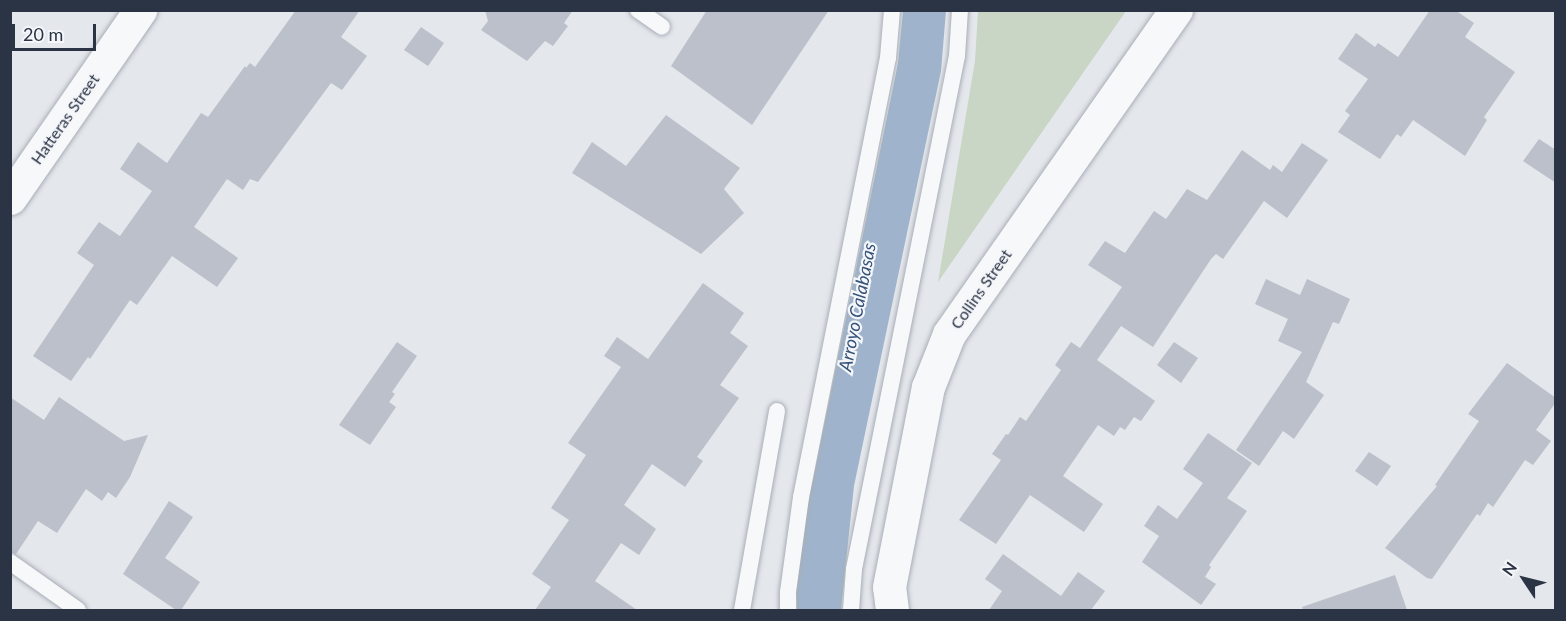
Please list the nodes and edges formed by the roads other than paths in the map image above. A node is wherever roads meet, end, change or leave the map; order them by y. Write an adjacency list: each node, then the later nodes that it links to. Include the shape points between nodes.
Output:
1 (140, 10): 7 (street, Hatteras Street)
2 (638, 10): 6 (lane)
3 (892, 10): 12 (lane, via 888,58 801,496)
4 (960, 10): 13 (lane, via 957,56 854,569)
5 (1176, 10): 14 (street, Collins Street, via 949,334 928,387 889,587)
6 (662, 27)
7 (10, 198)
8 (777, 411): 11 (lane)
9 (10, 562): 10 (lane)
10 (78, 610)
11 (742, 610)
12 (788, 610)
13 (851, 610)
14 (892, 610)

